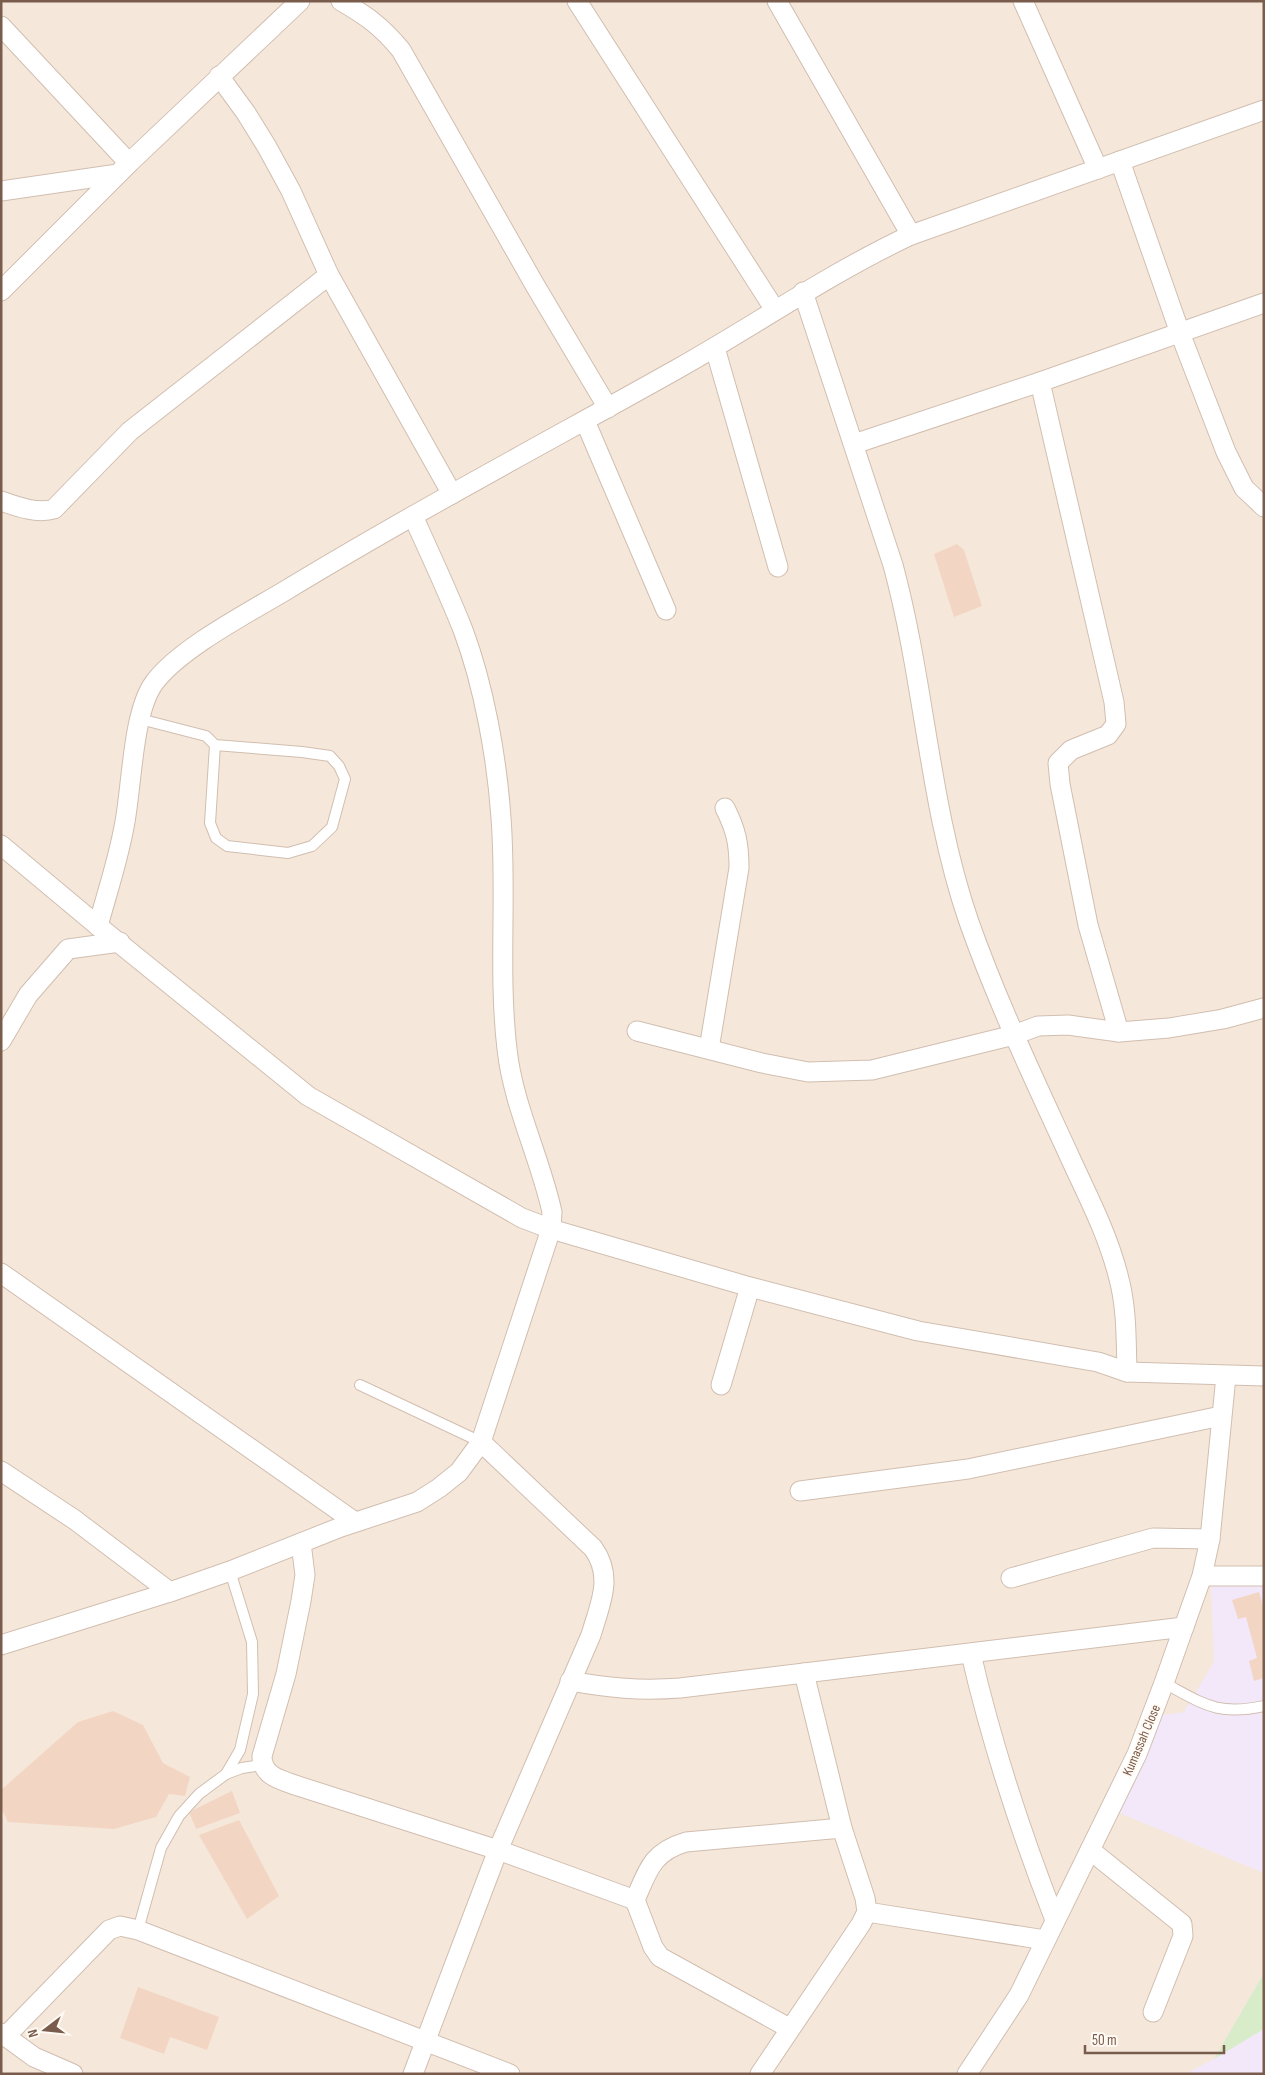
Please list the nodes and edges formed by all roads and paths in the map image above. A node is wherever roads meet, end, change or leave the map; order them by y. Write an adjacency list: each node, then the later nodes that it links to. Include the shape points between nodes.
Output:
1 (300, 1): 7 (street)
2 (341, 1): 22 (street, via 368,16 401,50)
3 (577, 1): 18 (street)
4 (777, 1): 13 (street)
5 (1023, 1): 11 (street)
6 (1, 26): 10 (street)
7 (219, 76): 10 (street); 14 (street, via 267,147)
8 (1264, 110): 9 (street)
9 (1120, 161): 11 (street); 19 (street)
10 (123, 168): 12 (street); 15 (street)
11 (1098, 169): 13 (street)
12 (1, 191)
13 (911, 235): 16 (street)
14 (329, 275): 25 (street); 26 (street, via 130,431 54,509 33,510)
15 (1, 291)
16 (803, 292): 18 (street); 24 (street)
17 (1264, 303): 19 (street)
18 (775, 310): 20 (street)
19 (1180, 333): 21 (street); 27 (street, via 1236,474 1244,488)
20 (715, 348): 22 (street); 29 (street)
21 (1040, 382): 24 (street); 39 (street, via 1114,702 1116,724 1108,735 1071,750 1058,763 1088,925)
22 (608, 408): 23 (street)
23 (585, 421): 25 (street); 30 (street)
24 (854, 444): 40 (street, via 904,608 949,858 970,924)
25 (452, 494): 28 (street)
26 (1, 501)
27 (1264, 507)
28 (413, 516): 31 (street, via 194,647 152,685); 43 (street, via 463,632 492,747 504,864 503,995 507,1050 516,1094 549,1199)
29 (778, 567)
30 (666, 610)
31 (140, 719): 32 (lane, via 206,736); 35 (street, via 124,827)
32 (215, 745): 32 (lane, via 210,822 216,838 227,846 288,853 312,846 332,827 345,779 330,756)
33 (725, 808): 42 (street, via 736,830 739,868)
34 (1, 845): 35 (street)
35 (98, 926): 36 (street)
36 (120, 942): 41 (street, via 68,948 28,995); 43 (street, via 308,1096 522,1218)
37 (1264, 1008): 39 (street, via 1223,1020)
38 (637, 1030): 42 (street)
39 (1119, 1032): 40 (street, via 1049,1024)
40 (1014, 1035): 42 (street, via 872,1070 808,1072); 46 (street, via 1104,1233 1118,1275 1125,1311)
41 (1, 1041)
42 (709, 1049)
43 (551, 1229): 45 (street); 52 (street)
44 (1, 1273): 55 (street)
45 (750, 1286): 46 (street, via 918,1330 1098,1362); 49 (street)
46 (1127, 1372): 47 (street)
47 (1226, 1376): 48 (street); 51 (street, Kumassah Close)
48 (1264, 1376)
49 (721, 1384)
50 (360, 1385): 52 (lane)
51 (1221, 1416): 54 (street, via 968,1469); 56 (street, Kumassah Close)
52 (481, 1442): 55 (street, via 459,1472 439,1488 417,1502); 67 (street, via 600,1557 604,1568 602,1599 591,1635)
53 (1, 1471): 62 (street, via 75,1520)
54 (800, 1491)
55 (356, 1522): 57 (street)
56 (1210, 1539): 59 (street, Kumassah Close); 61 (street, via 1153,1538)
57 (301, 1543): 58 (street); 70 (street, via 305,1575 301,1601)
58 (230, 1570): 62 (street); 71 (lane, via 252,1642 253,1694 240,1750)
59 (1202, 1576): 60 (street); 63 (street, Kumassah Close)
60 (1264, 1576)
61 (1011, 1578)
62 (170, 1592): 64 (street)
63 (1184, 1627): 65 (street); 68 (street, Kumassah Close)
64 (1, 1645)
65 (971, 1654): 66 (street); 77 (street, via 1000,1765)
66 (804, 1673): 67 (street, via 644,1690 614,1689); 72 (street)
67 (570, 1681): 73 (street)
68 (1164, 1682): 69 (lane, via 1210,1707 1229,1711); 74 (street, Kumassah Close, via 1138,1754)
69 (1264, 1706)
70 (262, 1765): 71 (lane); 73 (street, via 267,1772 298,1786)
71 (226, 1774): 78 (lane, via 199,1794 179,1816 161,1848)
72 (842, 1828): 75 (street, via 686,1842 662,1852 652,1864); 76 (street)
73 (498, 1850): 75 (street); 83 (street)
74 (1090, 1850): 77 (street, Kumassah Close); 80 (street, via 1182,1924 1184,1936)
75 (635, 1900): 81 (street, via 660,1957)
76 (868, 1912): 79 (street); 81 (street)
77 (1055, 1920): 79 (street, Kumassah Close)
78 (138, 1930): 82 (street, via 120,1926 109,1930); 83 (street)
79 (1045, 1940): 88 (street, Kumassah Close, via 1019,1995)
80 (1153, 2012)
81 (789, 2028): 87 (street)
82 (3, 2035): 84 (street, via 34,2057)
83 (425, 2042): 85 (street); 86 (street)
84 (73, 2074)
85 (413, 2074)
86 (510, 2074)
87 (760, 2074)
88 (968, 2074)

